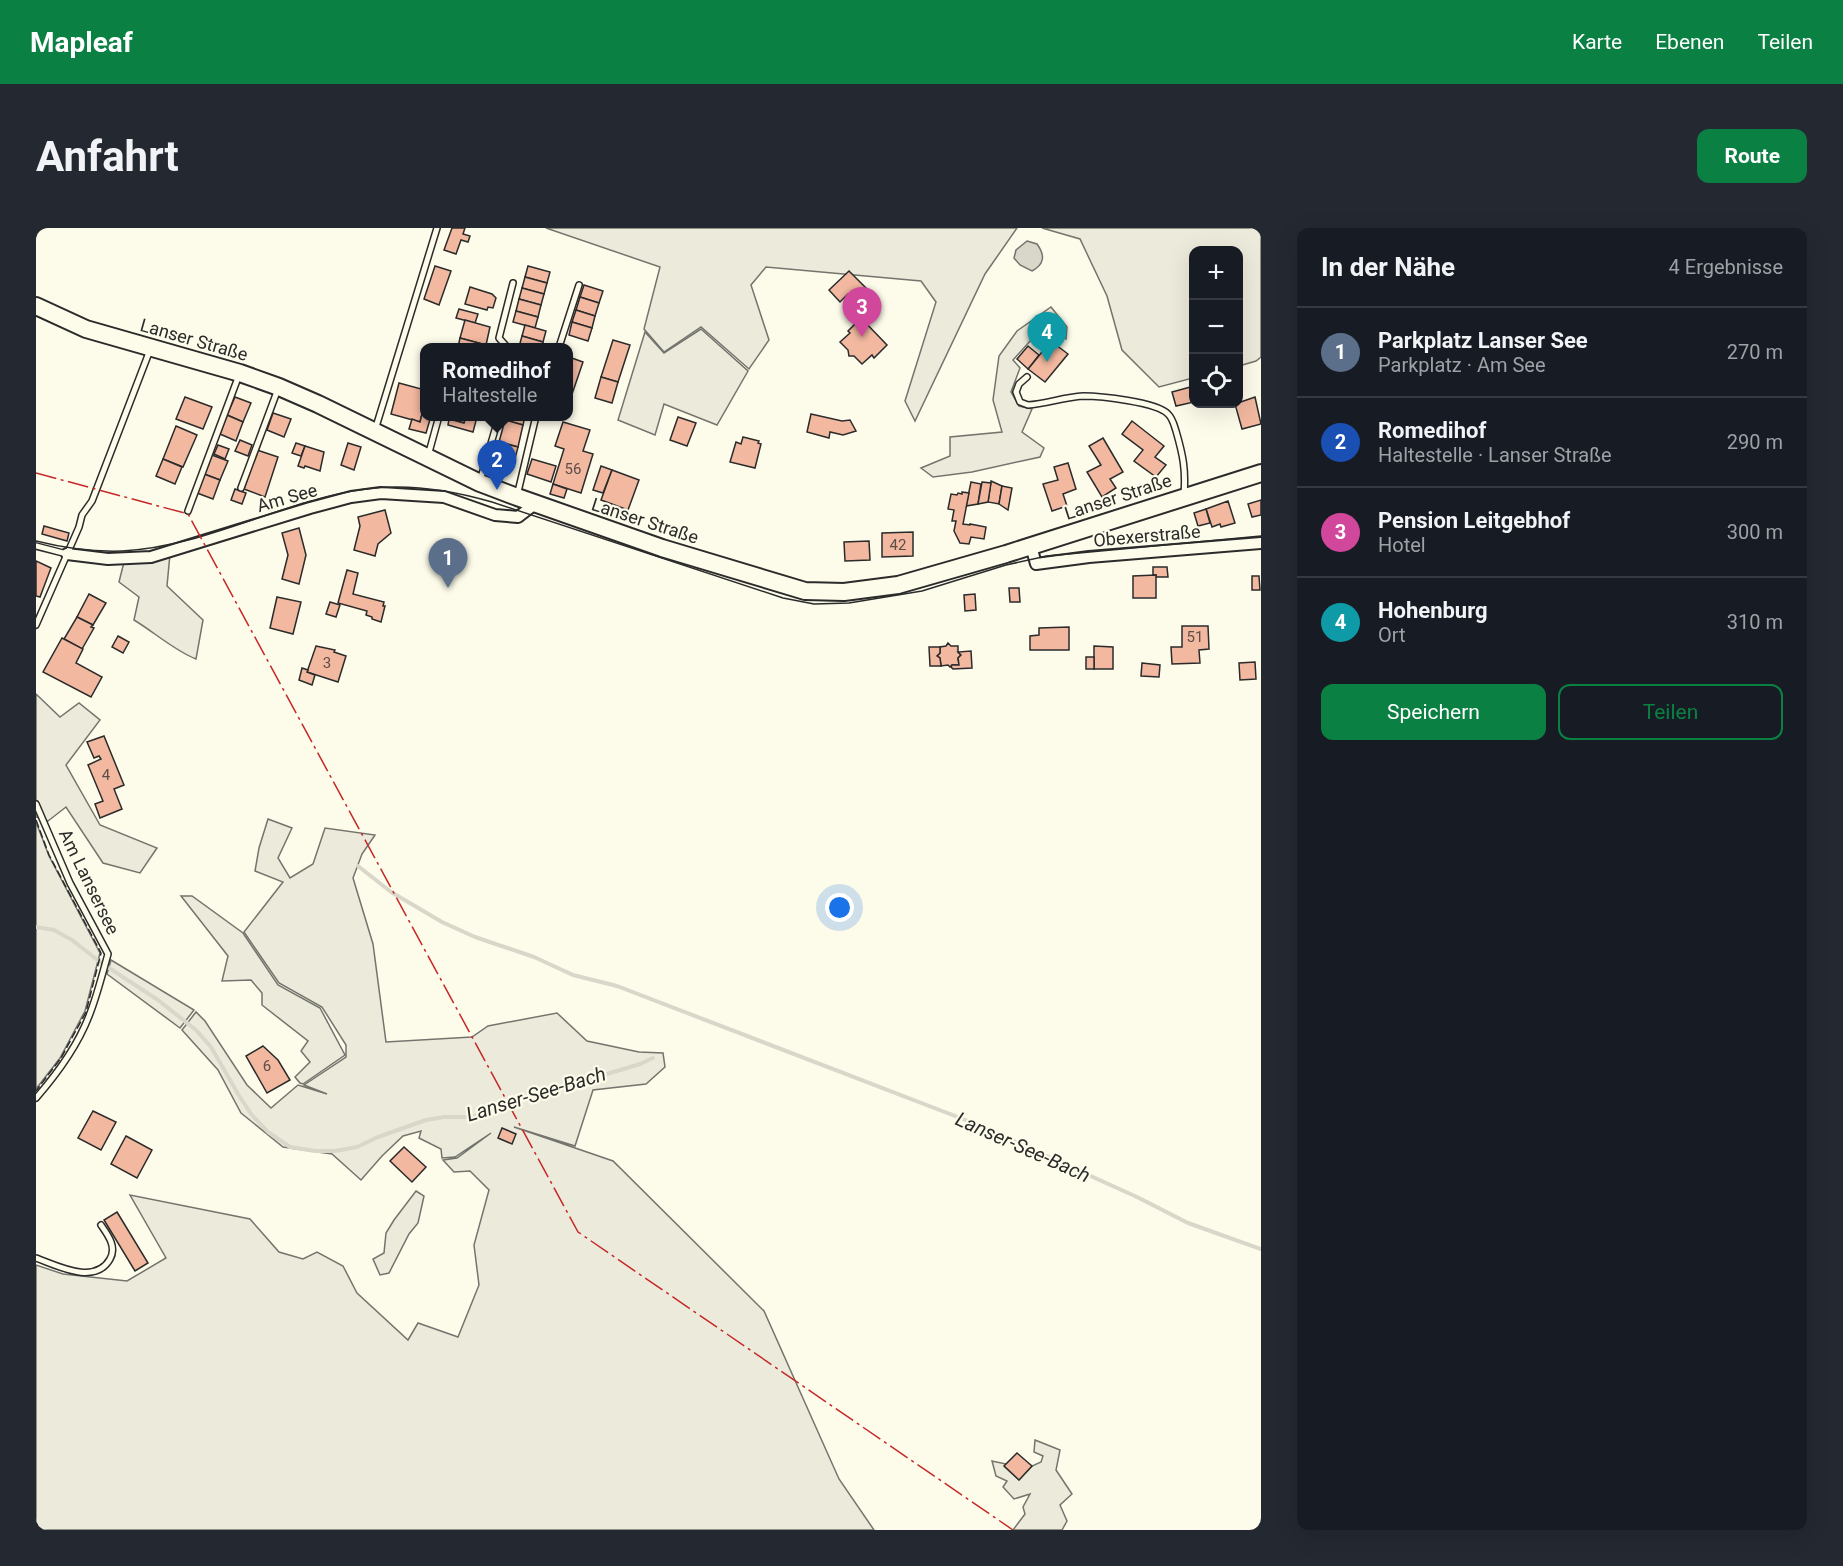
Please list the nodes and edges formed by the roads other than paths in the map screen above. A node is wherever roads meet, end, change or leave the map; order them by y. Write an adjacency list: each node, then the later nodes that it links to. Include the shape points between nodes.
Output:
1 (437, 228): 14 (lane)
2 (513, 283): 5 (lane, via 499,338)
3 (579, 285): 6 (lane)
4 (36, 306): 7 (main road, Lanser Straße, via 86,329)
5 (503, 343)
6 (561, 343)
7 (151, 348): 8 (main road, Lanser Straße); 26 (lane, via 92,501 82,515)
8 (240, 373): 10 (main road, Lanser Straße); 22 (lane)
9 (1027, 377): 20 (lane, via 1016,392 1020,402 1028,405 1082,396 1130,401 1166,412 1184,458)
10 (279, 387): 14 (main road, Lanser Straße); 18 (lane)
11 (438, 421): 15 (lane)
12 (498, 421): 17 (lane)
13 (535, 421): 19 (lane)
14 (374, 431): 15 (main road, Lanser Straße)
15 (428, 457): 17 (main road, Lanser Straße)
16 (1261, 473): 20 (main road, Lanser Straße)
17 (480, 483): 19 (main road, Lanser Straße)
18 (241, 488)
19 (517, 497): 21 (main road, Lanser Straße)
20 (1184, 497): 25 (main road, Lanser Straße)
21 (535, 504): 25 (main road, Lanser Straße, via 805,591 844,592 898,585); 26 (street, Am See, via 518,517 495,514 444,497 381,493 310,508 151,556 108,559)
22 (188, 511)
23 (1261, 543): 25 (street, Obexerstraße, via 1036,564)
24 (36, 546): 26 (lane)
25 (1031, 546)
26 (67, 554): 27 (lane)
27 (36, 625)
28 (36, 804): 29 (lane, Am Lansersee, via 70,883 108,954 88,1017 54,1078)
29 (36, 1098)
30 (101, 1225): 31 (lane, via 111,1242 112,1253 99,1270 78,1272)
31 (36, 1258)

